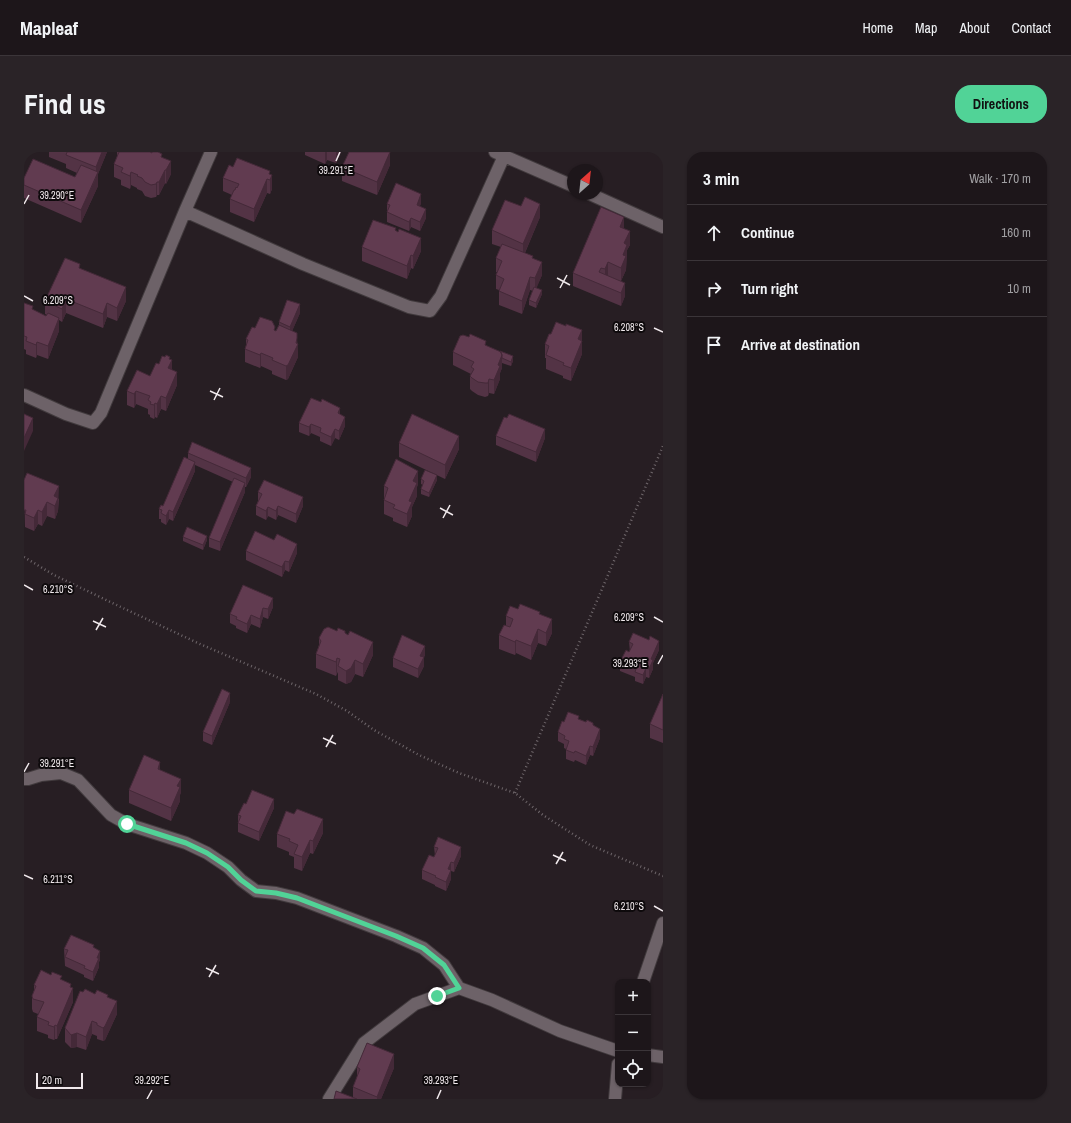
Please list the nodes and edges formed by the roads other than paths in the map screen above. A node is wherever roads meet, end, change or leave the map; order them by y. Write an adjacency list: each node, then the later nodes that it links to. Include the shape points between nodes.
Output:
1 (211, 152): 5 (street)
2 (500, 154): 3 (street); 5 (street, via 441,296 430,311 409,307 302,264)
3 (567, 183)
4 (603, 200): 6 (street)
5 (185, 211): 7 (street, via 101,413 93,423)
6 (663, 226)
7 (24, 395)
8 (24, 779): 11 (street, via 61,773 78,780 111,815 127,824 207,853 256,891 297,898 423,948 444,965)
9 (663, 923): 10 (street)
10 (644, 979)
11 (459, 988): 12 (street, via 560,1031); 16 (street, via 415,1004 364,1043)
12 (615, 1050)
13 (651, 1055): 14 (street)
14 (663, 1057)
15 (616, 1087): 17 (street)
16 (329, 1099)
17 (615, 1099)

